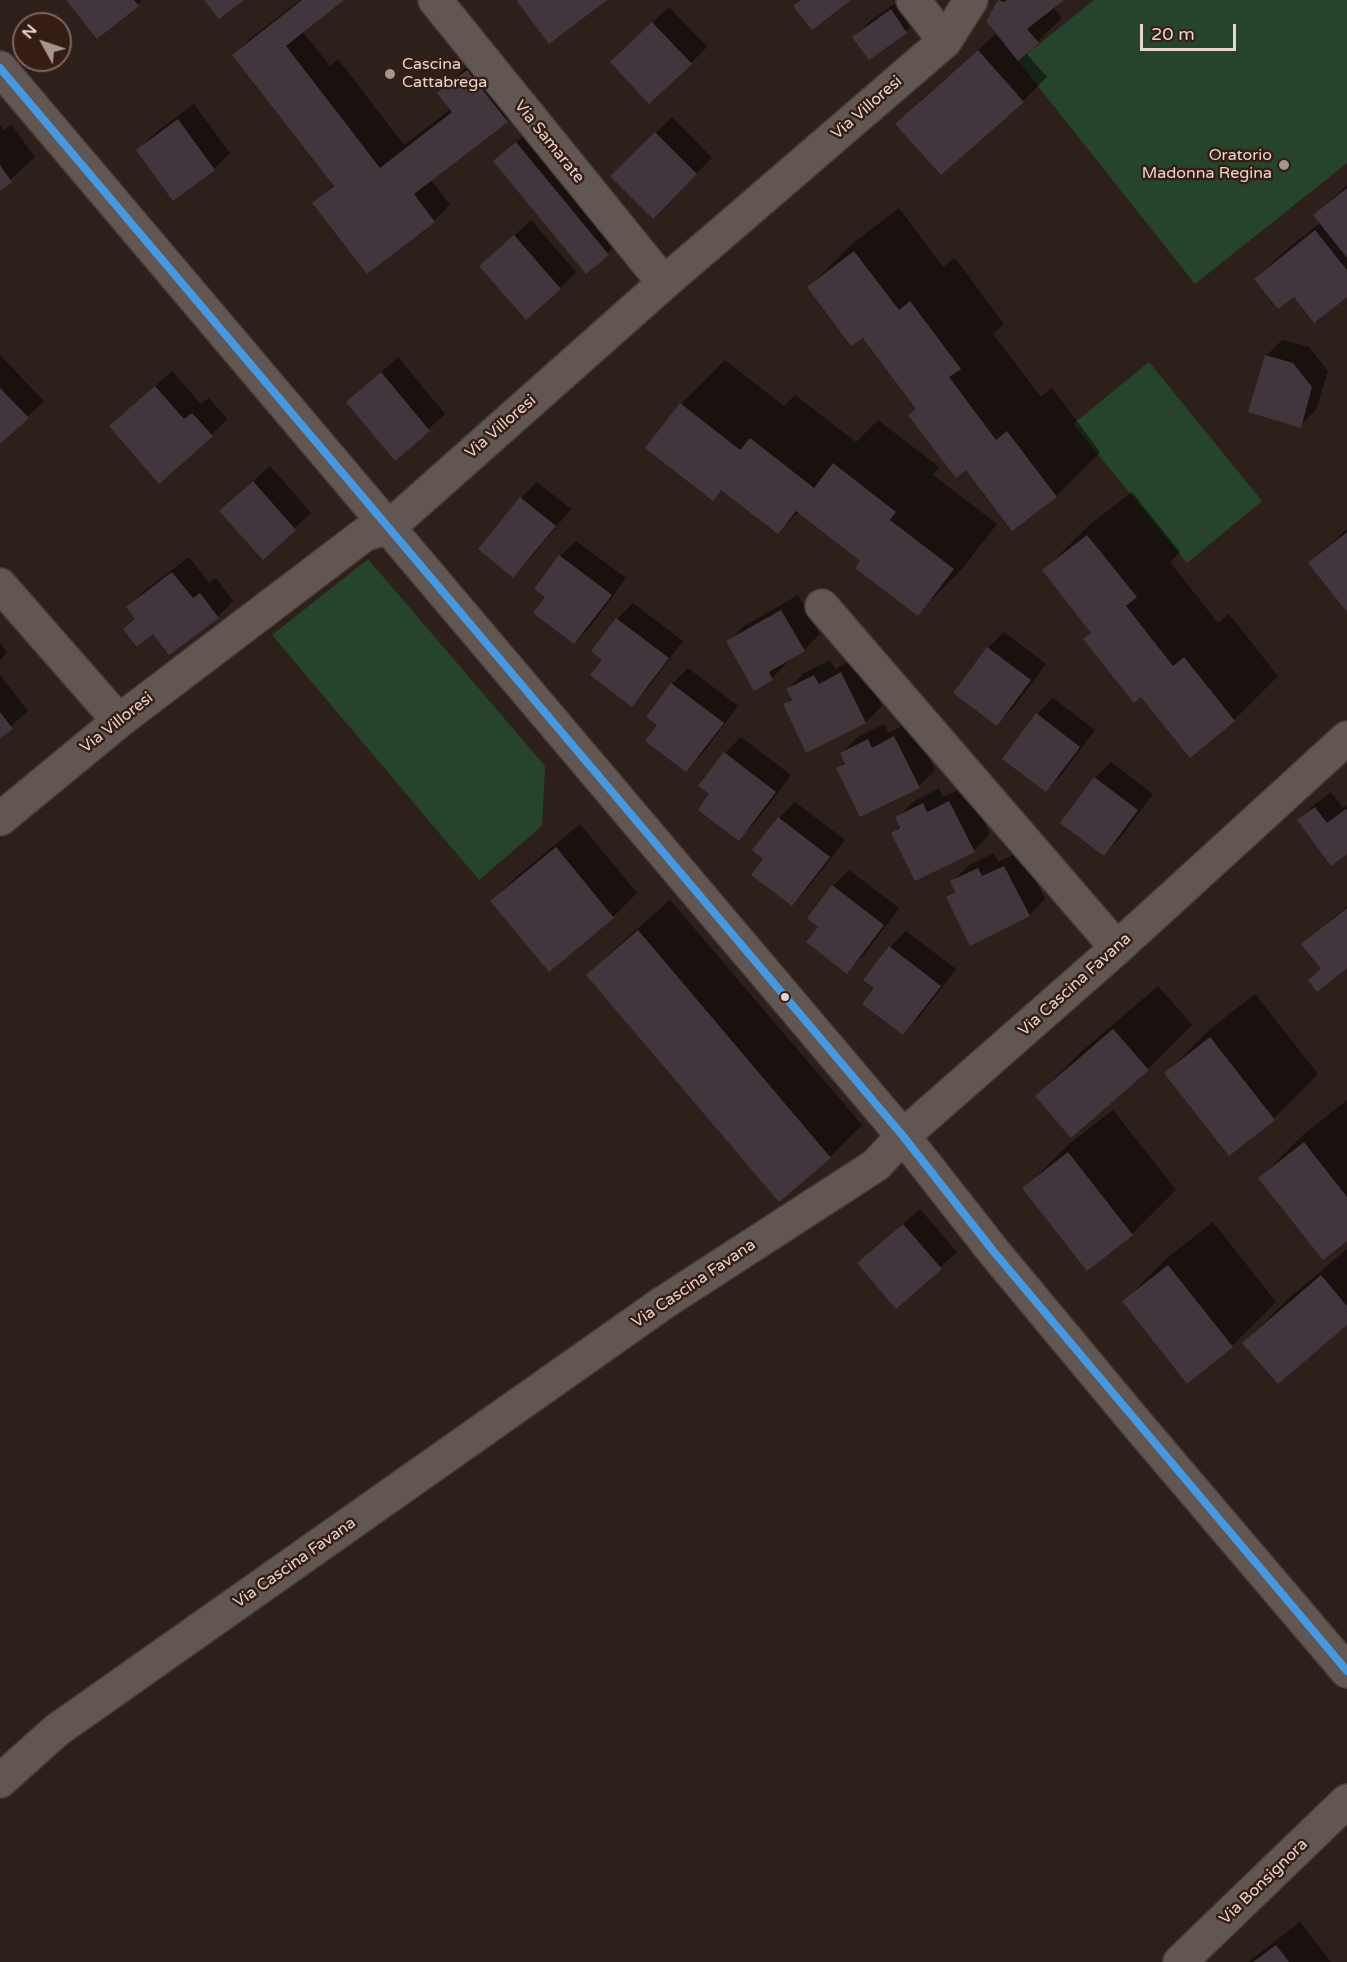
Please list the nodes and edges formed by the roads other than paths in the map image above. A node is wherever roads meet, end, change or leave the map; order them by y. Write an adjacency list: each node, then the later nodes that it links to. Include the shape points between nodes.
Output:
1 (435, 0): 6 (street, Via Samarate)
2 (913, 0): 4 (street)
3 (971, 0): 4 (street, Via Villoresi)
4 (945, 41): 6 (street, Via Villoresi)
5 (0, 68): 7 (street)
6 (664, 283): 7 (street, Via Villoresi)
7 (388, 528): 10 (street, Via Villoresi, via 365,534); 14 (street)
8 (0, 585): 10 (street)
9 (822, 606): 13 (street)
10 (119, 721): 12 (street, Via Villoresi)
11 (1347, 738): 13 (street, Via Cascina Favana)
12 (0, 819)
13 (1117, 948): 14 (street, Via Cascina Favana)
14 (903, 1136): 15 (street, via 1114,1397); 16 (street, Via Cascina Favana, via 876,1165 663,1303 57,1731)
15 (1347, 1671)
16 (0, 1781)
17 (1347, 1801): 18 (street, Via Bonsignora)
18 (1180, 1962)

